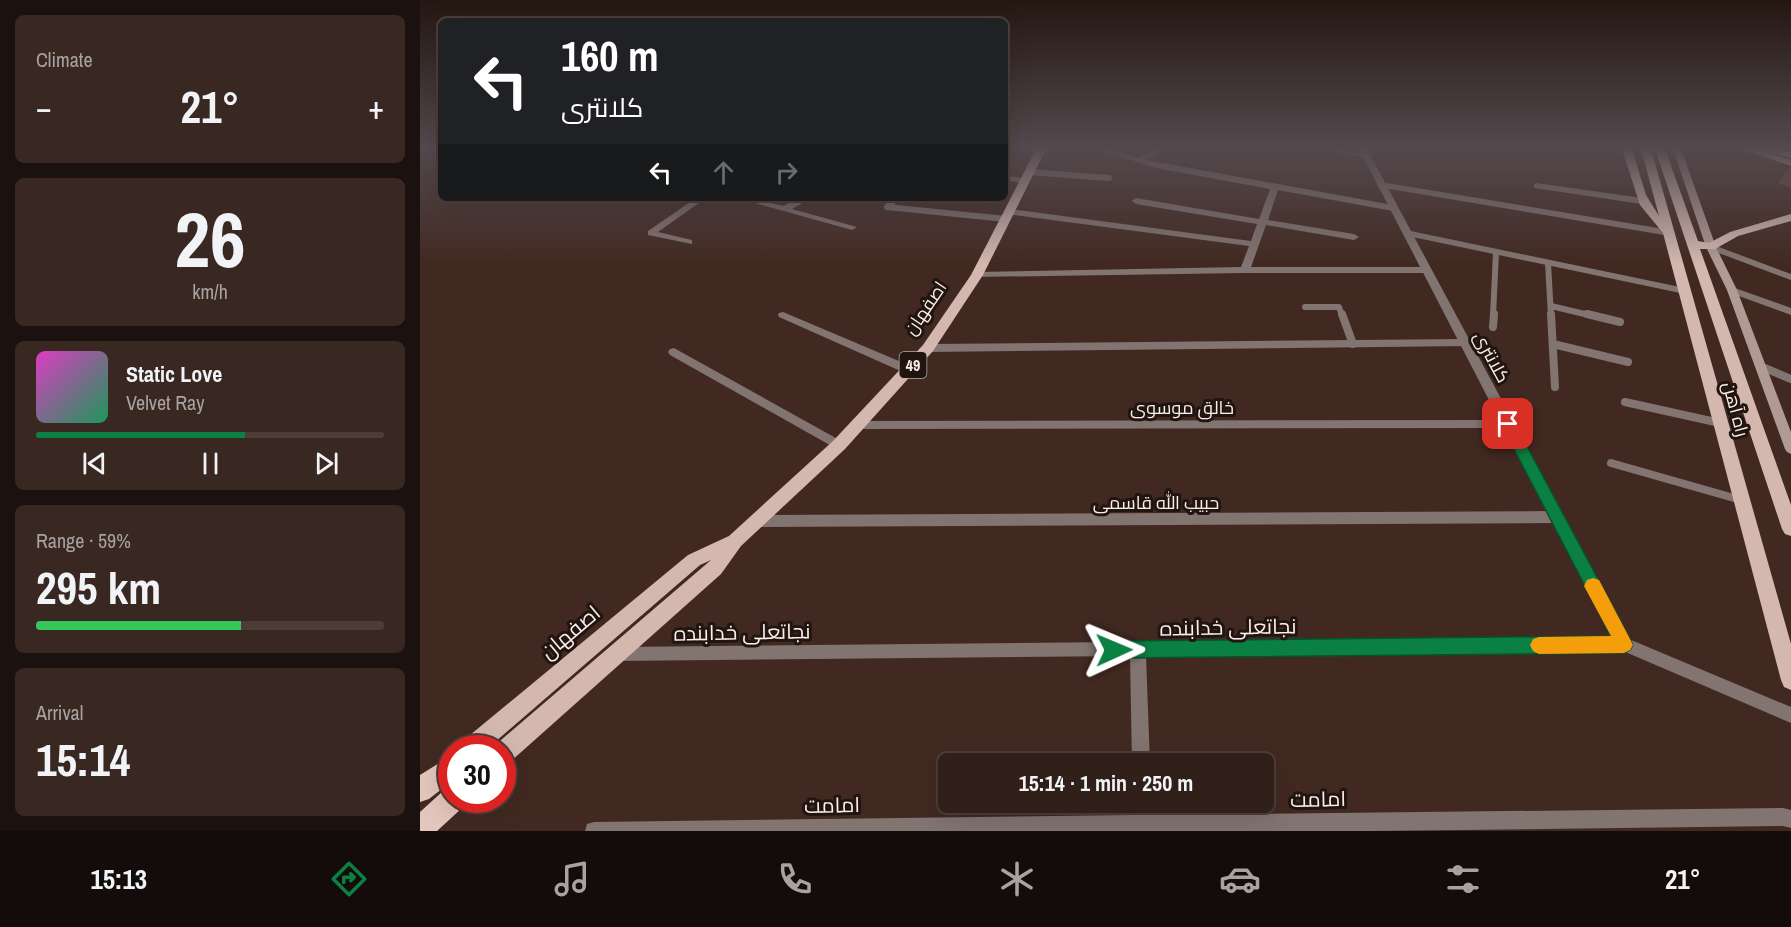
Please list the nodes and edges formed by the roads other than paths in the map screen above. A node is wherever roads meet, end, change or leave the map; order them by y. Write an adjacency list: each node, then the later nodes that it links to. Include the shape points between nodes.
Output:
1 (1275, 187): 21 (street)
2 (1021, 188): 19 (main road, اصفهان / 49)
3 (1280, 188): 17 (street)
4 (1383, 188): 17 (street, کلانتری)
5 (1398, 188): 24 (street)
6 (1549, 188): 16 (street)
7 (1638, 188): 16 (main road)
8 (1657, 188): 24 (main road, راه آهن)
9 (1674, 188): 28 (main road, راه آهن)
10 (1690, 188): 29 (main road)
11 (698, 201): 26 (street, via 651,232)
12 (754, 201): 18 (street)
13 (801, 201): 18 (street)
14 (894, 201): 19 (lane, via 887,207)
15 (1136, 201): 21 (street)
16 (1642, 201): 24 (main road, via 1658,224)
17 (1393, 207): 23 (street, کلانتری)
18 (786, 208): 22 (street)
19 (1008, 215): 27 (street); 34 (main road, اصفهان / 49)
20 (1791, 217): 29 (main road, via 1734,234)
21 (1263, 222): 25 (street); 27 (street)
22 (852, 227)
23 (1406, 233): 30 (street); 33 (street, کلانتری)
24 (1670, 233): 37 (main road, راه آهن)
25 (1354, 237)
26 (689, 242)
27 (1254, 244): 32 (street)
28 (1694, 244): 29 (main road); 64 (main road, راه آهن)
29 (1711, 247): 35 (street); 36 (main road)
30 (1496, 252): 31 (street); 43 (lane)
31 (1548, 263): 37 (street); 38 (lane)
32 (1245, 270): 33 (street); 34 (street)
33 (1426, 270): 44 (street, کلانتری)
34 (977, 275): 47 (main road, اصفهان / 49)
35 (1791, 277)
36 (1732, 290): 40 (street); 50 (main road)
37 (1685, 291): 55 (main road, راه آهن)
38 (1551, 306): 42 (lane); 46 (lane)
39 (1305, 307): 45 (lane, via 1339,307)
40 (1791, 312)
41 (783, 315): 51 (street)
42 (1620, 322)
43 (1493, 327)
44 (1465, 343): 45 (street); 56 (street, کلانتری)
45 (1353, 344): 47 (street)
46 (1553, 344): 49 (lane); 53 (lane)
47 (928, 348): 51 (main road, اصفهان / 49)
48 (674, 352): 58 (street)
49 (1628, 362)
50 (1760, 366): 52 (lane); 59 (main road)
51 (909, 370): 57 (main road, اصفهان / 49)
52 (1791, 379)
53 (1555, 387)
54 (1625, 402): 55 (lane)
55 (1720, 423): 61 (main road, راه آهن)
56 (1508, 424): 57 (street, خالق موسوی); 62 (street, کلانتری)
57 (857, 425): 58 (main road, اصفهان / 49)
58 (839, 445): 63 (main road, اصفهان / 49)
59 (1791, 449)
60 (1611, 463): 61 (lane)
61 (1741, 500): 69 (main road, راه آهن)
62 (1557, 517): 63 (street, حبیب الله قاسمی); 66 (street, کلانتری)
63 (756, 521): 65 (main road, اصفهان / 49)
64 (1791, 529)
65 (735, 541): 68 (main road, اصفهان / 49, via 715,568); 71 (main road, اصفهان / 49, via 694,560)
66 (1624, 645): 67 (street, نجاتعلی خدابنده); 70 (street)
67 (1137, 649): 68 (street, نجاتعلی خدابنده); 73 (street)
68 (616, 654): 72 (main road, اصفهان / 49)
69 (1791, 680)
70 (1791, 715)
71 (486, 735)
72 (516, 742)
73 (1142, 753)
74 (438, 774): 76 (main road)
75 (438, 776): 77 (highway)
76 (420, 784)
77 (420, 790)
78 (438, 813): 82 (highway)
79 (444, 813): 83 (main road)
80 (1791, 819): 81 (street, امامت)
81 (1144, 827): 84 (street, امامت)
82 (420, 829)
83 (432, 831)
84 (594, 831)

